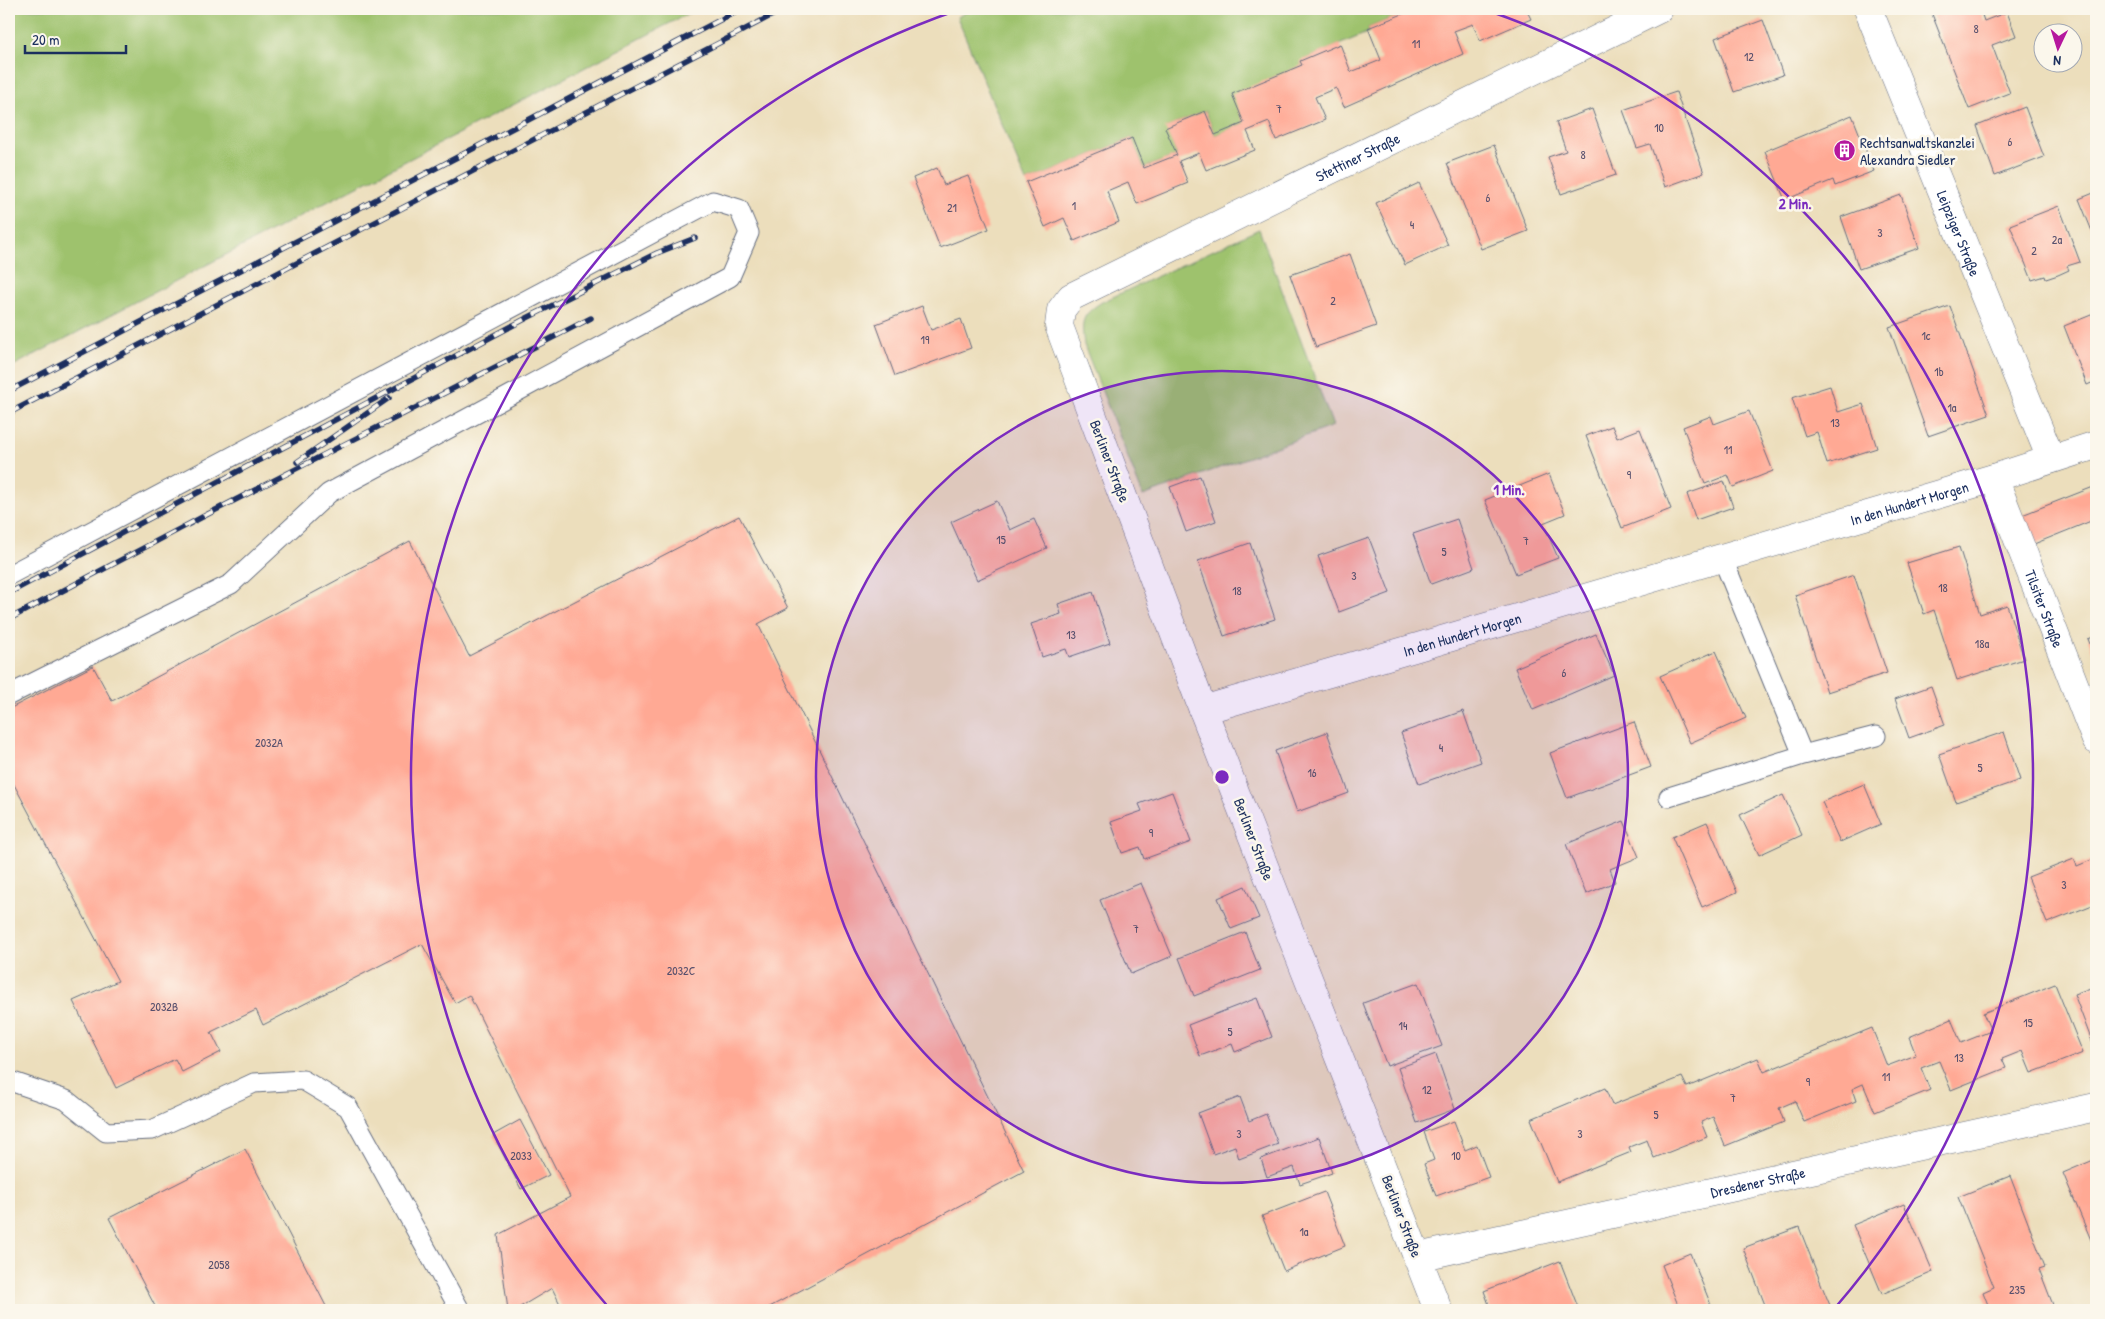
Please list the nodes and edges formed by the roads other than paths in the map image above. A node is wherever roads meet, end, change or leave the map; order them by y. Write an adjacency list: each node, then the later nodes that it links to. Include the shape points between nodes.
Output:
1 (1659, 9): 3 (street, Stettiner Straße, via 1071,297)
2 (1868, 9): 5 (street, Leipziger Straße)
3 (1061, 310): 10 (street, Berliner Straße, via 1059,326)
4 (2096, 445): 5 (street, In den Hundert Morgen)
5 (2051, 459): 6 (street, In den Hundert Morgen)
6 (1994, 478): 7 (street, In den Hundert Morgen); 12 (street, Tilsiter Straße)
7 (1722, 557): 10 (street, In den Hundert Morgen); 13 (lane)
8 (9, 575): 9 (lane, via 713,200 739,209 749,233 730,277 329,492 231,584)
9 (9, 695)
10 (1203, 710): 17 (street, Berliner Straße)
11 (1876, 736): 13 (lane)
12 (2096, 740)
13 (1803, 755): 14 (lane)
14 (1670, 797)
15 (9, 1082): 18 (lane, via 66,1100 106,1132 152,1130 254,1082 303,1080 348,1107)
16 (2096, 1107): 17 (street, Dresdener Straße)
17 (1418, 1257): 19 (street, Berliner Straße)
18 (460, 1310)
19 (1438, 1310)

